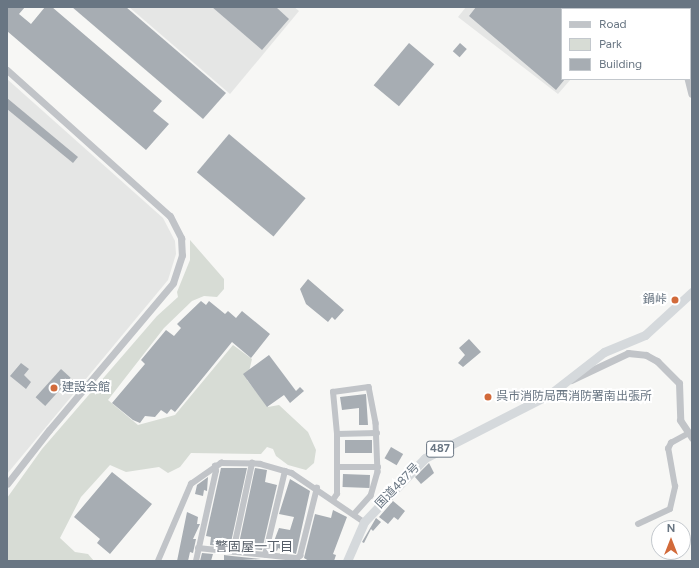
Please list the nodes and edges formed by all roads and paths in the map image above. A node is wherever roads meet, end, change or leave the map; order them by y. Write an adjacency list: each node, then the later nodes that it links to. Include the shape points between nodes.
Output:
1 (7, 70): 14 (street, via 170,216 181,238 182,255 173,283 49,430)
2 (688, 80): 3 (street)
3 (692, 95)
4 (692, 292): 5 (highway, 国道487号 / 487, via 645,335 604,352)
5 (571, 380): 8 (street, via 628,353 646,355 657,361 679,383 680,420); 18 (highway, 国道487号 / 487, via 435,451 415,467)
6 (377, 433): 7 (street); 7 (street, via 369,387 333,392); 12 (street)
7 (337, 434): 11 (street)
8 (690, 436): 19 (street, via 671,442 668,449 675,488 670,509)
9 (252, 463): 10 (street, via 235,461); 13 (street); 21 (street)
10 (214, 466): 20 (street, via 216,470); 23 (street, via 191,484)
11 (337, 467): 12 (street); 16 (street, via 337,494)
12 (378, 467): 17 (street, via 376,485 371,496)
13 (285, 471): 15 (street); 22 (street)
14 (7, 484)
15 (317, 488): 16 (street); 22 (street, via 300,556)
16 (333, 500): 17 (street)
17 (354, 515): 18 (street)
18 (364, 522): 25 (highway, 国道487号 / 487)
19 (638, 524)
20 (198, 548): 21 (street); 24 (street)
21 (233, 552): 22 (street)
22 (266, 555)
23 (158, 561)
24 (196, 561)
25 (347, 561)

